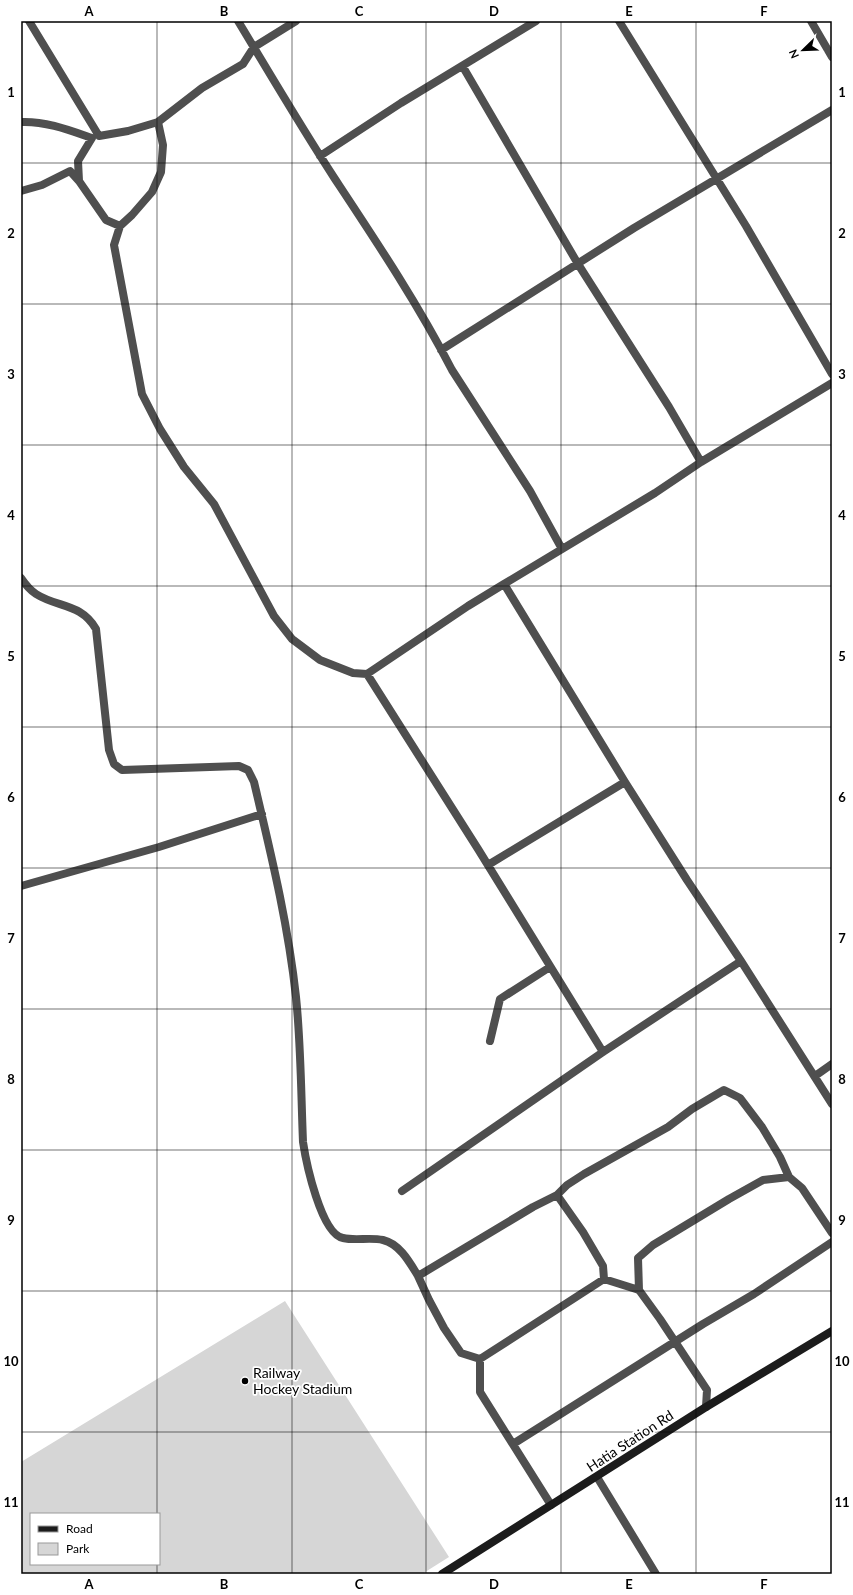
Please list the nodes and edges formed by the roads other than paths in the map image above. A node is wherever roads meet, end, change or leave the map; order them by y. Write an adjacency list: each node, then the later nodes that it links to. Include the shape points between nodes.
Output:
1 (29, 21): 13 (street)
2 (238, 21): 7 (street)
3 (296, 21): 7 (street)
4 (536, 21): 9 (street)
5 (619, 21): 15 (street)
6 (811, 21): 8 (street)
7 (254, 47): 12 (street, via 243,64 202,88); 14 (street)
8 (832, 57)
9 (463, 67): 14 (street); 19 (street)
10 (832, 110): 15 (street)
11 (21, 122): 13 (street, via 33,121)
12 (158, 122): 13 (street, via 128,131); 18 (street, via 163,144 161,172 152,192)
13 (96, 136): 16 (street, via 78,161)
14 (320, 156): 20 (street, via 371,233)
15 (718, 179): 19 (street); 21 (street)
16 (79, 181): 17 (street, via 70,171 42,185); 18 (street, via 106,220)
17 (21, 190)
18 (120, 226): 28 (street, via 114,245 142,394 160,429 184,467 214,504 274,616 292,639 320,660 353,673)
19 (578, 264): 20 (street); 23 (street)
20 (441, 350): 24 (street, via 530,491)
21 (832, 374)
22 (832, 383): 23 (street)
23 (701, 462): 24 (street)
24 (562, 549): 26 (street)
25 (21, 578): 27 (street)
26 (504, 584): 28 (street); 29 (street)
27 (24, 588): 30 (street, via 84,613 91,619 96,629 109,750 114,764 122,770 239,766 248,770 254,782)
28 (367, 674): 31 (street)
29 (624, 782): 31 (street); 33 (street)
30 (262, 814): 32 (street, via 159,847); 45 (street, via 282,900 296,995 303,1142 310,1178 326,1222 333,1233 342,1238 383,1240 395,1246)
31 (488, 866): 34 (street)
32 (21, 886)
33 (741, 960): 36 (street); 38 (street)
34 (550, 966): 35 (street, via 500,999); 36 (street)
35 (490, 1041)
36 (602, 1052): 41 (street)
37 (832, 1064): 38 (street)
38 (815, 1076): 39 (street)
39 (832, 1104)
40 (789, 1177): 42 (street, via 762,1127 740,1098 724,1090 668,1127 584,1174); 43 (street, via 802,1188); 47 (street, via 763,1180 654,1245 638,1258)
41 (402, 1190)
42 (557, 1195): 45 (street); 46 (street, via 587,1239 602,1266)
43 (832, 1233)
44 (832, 1242): 49 (street)
45 (418, 1276): 50 (street, via 444,1328 461,1353)
46 (604, 1279): 47 (street); 50 (street)
47 (639, 1290): 49 (street)
48 (832, 1331): 51 (street, Hatia Station Rd)
49 (675, 1342): 51 (street, via 707,1390); 52 (street)
50 (480, 1359): 52 (street, via 480,1392)
51 (706, 1407): 53 (street, Hatia Station Rd)
52 (513, 1444): 54 (street)
53 (597, 1477): 54 (street, Hatia Station Rd); 56 (street)
54 (552, 1505): 55 (street, Hatia Station Rd)
55 (442, 1574)
56 (656, 1574)

